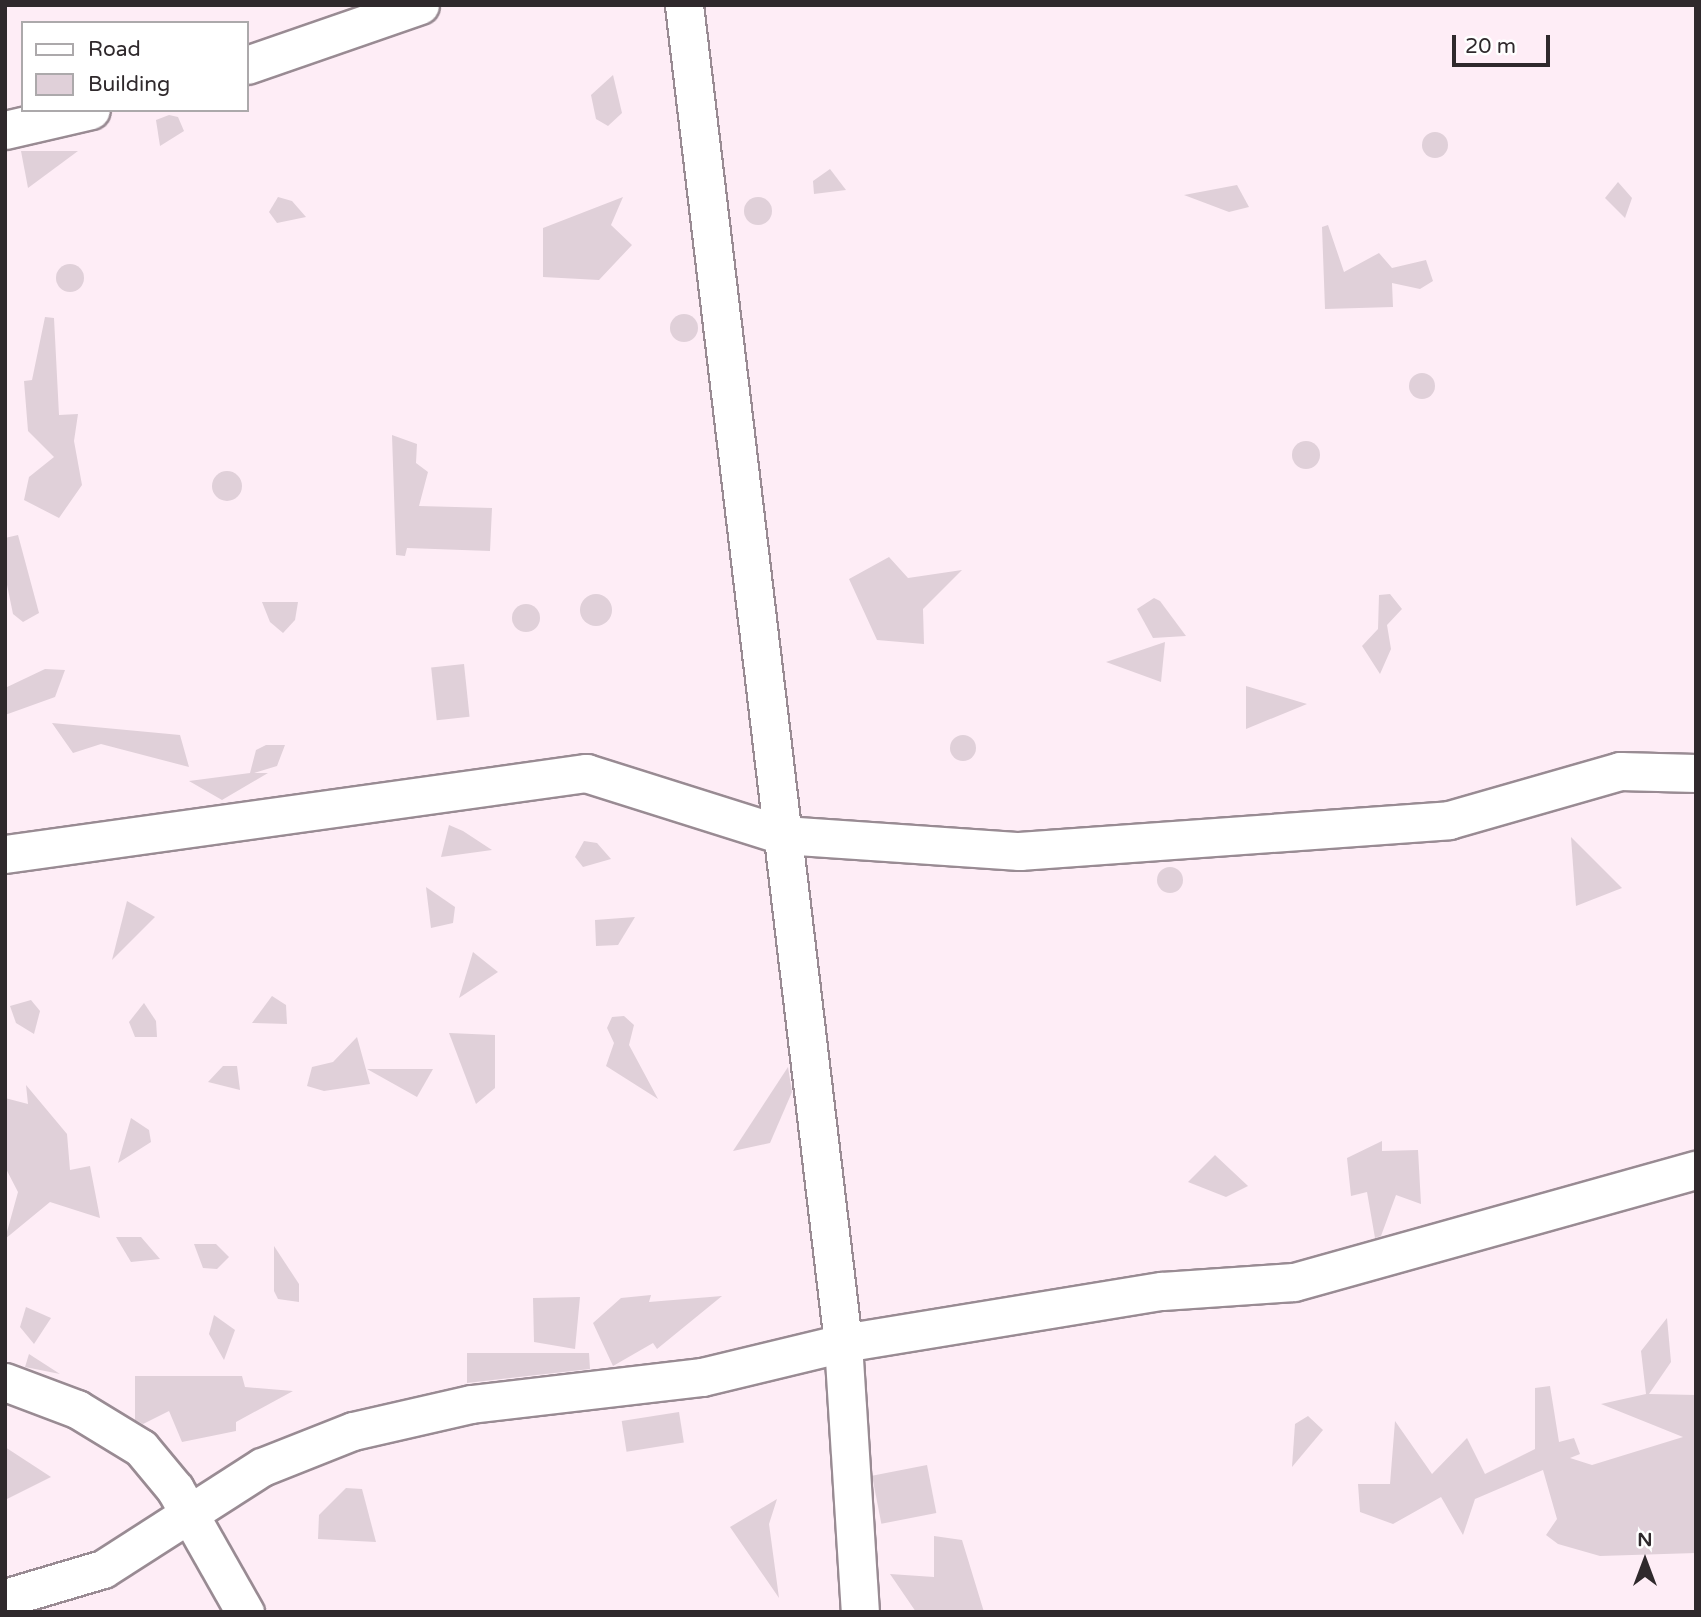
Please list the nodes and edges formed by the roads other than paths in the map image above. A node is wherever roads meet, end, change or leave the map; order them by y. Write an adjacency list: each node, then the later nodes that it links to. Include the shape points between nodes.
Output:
1 (420, 5): 3 (street)
2 (684, 5): 7 (street)
3 (248, 65)
4 (82, 112): 5 (street)
5 (5, 130)
6 (1696, 773): 7 (street, via 1620,771 1449,820 1255,837 1019,851)
7 (783, 835): 8 (street, via 586,774); 10 (street)
8 (5, 853)
9 (1696, 1170): 10 (street, via 1294,1282 1162,1291)
10 (843, 1343): 12 (street, via 702,1377 471,1404 353,1431 262,1467); 15 (street)
11 (5, 1382): 12 (street, via 77,1409 141,1448)
12 (187, 1516): 13 (street, via 103,1569); 14 (street)
13 (5, 1598)
14 (245, 1612)
15 (860, 1612)

